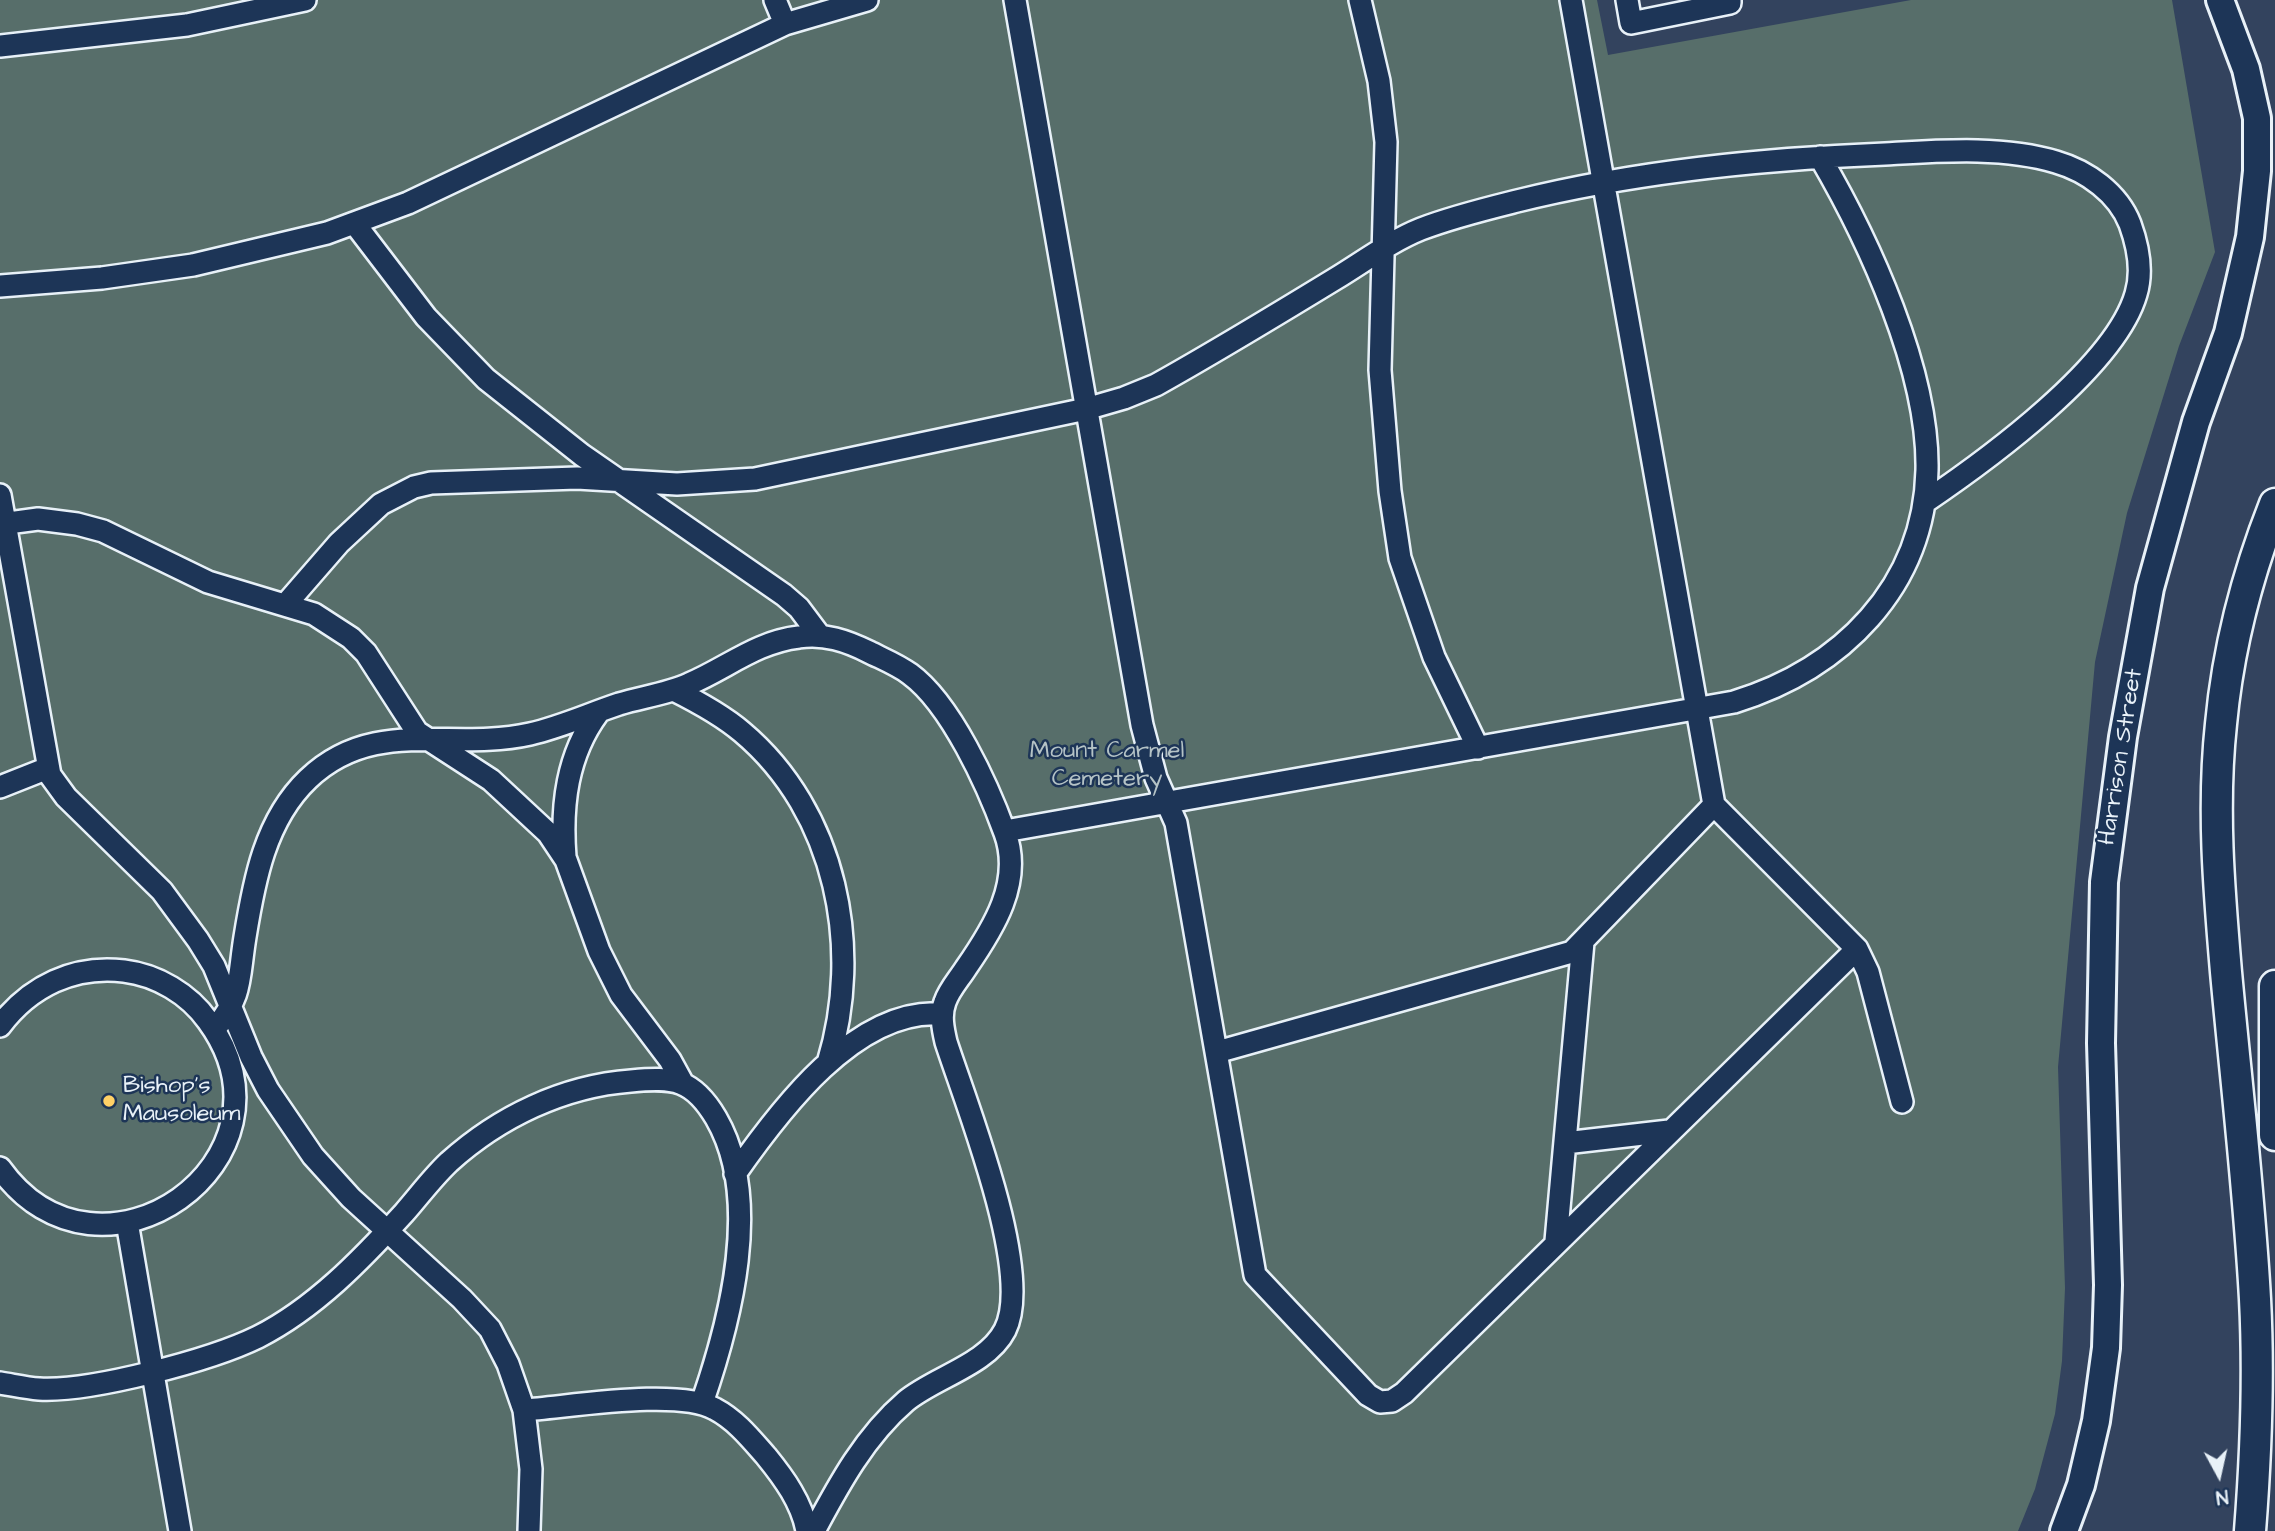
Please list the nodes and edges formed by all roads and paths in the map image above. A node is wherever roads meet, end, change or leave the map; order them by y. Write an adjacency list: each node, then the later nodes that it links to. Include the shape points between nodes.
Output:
1 (305, 0): 11 (lane, via 187,25)
2 (775, 0): 10 (lane)
3 (867, 0): 10 (lane)
4 (1015, 0): 17 (lane)
5 (1360, 0): 15 (lane, via 1383,109 1387,177)
6 (1572, 0): 13 (lane)
7 (1627, 0): 8 (lane, via 1631,23)
8 (1730, 0)
9 (2220, 0): 64 (main road, Harrison Street, via 2246,69 2257,118 2257,170 2250,237 2228,334 2196,422 2150,588 2123,737 2104,882 2101,1043 2106,1348 2096,1421)
10 (785, 24): 14 (lane)
11 (0, 46)
12 (1820, 157): 13 (lane, via 1752,160); 20 (lane, via 1866,242 1909,360 1926,458); 20 (lane, via 1996,153 2056,162 2109,192 2129,220 2136,240 2137,293 2098,355 2010,441)
13 (1605, 184): 15 (lane, via 1466,215 1420,229); 26 (lane)
14 (355, 224): 16 (lane, via 193,265); 18 (lane, via 402,289 465,360 582,455)
15 (1384, 250): 17 (lane, via 1156,384); 29 (lane, via 1380,370 1400,558 1434,657)
16 (0, 286)
17 (1086, 409): 18 (lane, via 755,479 677,484); 32 (lane, via 1148,751)
18 (622, 480): 23 (lane, via 473,480 414,487 365,518); 24 (lane, via 784,595)
19 (0, 495): 22 (lane)
20 (1925, 502): 26 (lane, via 1895,582 1861,630 1786,684)
21 (2275, 505): 65 (highway, via 2246,587 2235,636 2217,779 2217,859 2256,1320)
22 (2, 524): 23 (lane, via 38,519 103,531 208,582); 30 (lane)
23 (286, 604): 28 (lane, via 314,614 351,638)
24 (820, 636): 25 (lane, via 761,646); 34 (lane, via 895,664 924,686 959,735)
25 (674, 690): 27 (lane); 44 (lane, via 722,718 757,746 798,800 823,852 842,921 845,967)
26 (1699, 709): 29 (lane); 33 (lane)
27 (598, 713): 28 (lane, via 525,735); 35 (lane, via 570,772 563,826)
28 (425, 740): 35 (lane, via 513,797 548,833); 39 (lane, via 389,739 350,749 321,767 290,797 272,829 256,879 239,988)
29 (1478, 748): 32 (lane)
30 (48, 768): 31 (lane); 39 (lane, via 56,787 141,868 180,914 214,966)
31 (0, 787)
32 (1168, 802): 34 (lane); 43 (lane, via 1176,823)
33 (1714, 806): 36 (lane); 37 (lane)
34 (1005, 831): 40 (lane, via 1012,864 1005,897)
35 (566, 860): 45 (lane, via 609,974)
36 (1583, 942): 43 (lane, via 1559,958); 49 (lane)
37 (1857, 949): 46 (lane, via 1868,972); 47 (lane)
38 (2275, 986): 48 (highway)
39 (231, 1009): 42 (lane); 53 (lane, via 251,1057 296,1132 329,1175)
40 (942, 1014): 44 (lane, via 914,1015 881,1026); 63 (lane, via 946,1042 1004,1229 1012,1283 1010,1317 986,1351 922,1390 882,1424)
41 (0, 1026): 42 (lane, via 21,1002 53,981 108,970 161,982 193,1003)
42 (215, 1030): 52 (lane, via 229,1060 234,1092 225,1143 209,1172 182,1200 147,1218)
43 (1217, 1052): 54 (lane, via 1255,1275 1374,1400 1386,1403 1404,1393)
44 (828, 1063): 51 (lane)
45 (682, 1082): 51 (lane, via 699,1094 720,1124); 53 (lane, via 596,1084 526,1110 448,1164)
46 (1902, 1102)
47 (1669, 1131): 49 (lane); 54 (lane)
48 (2275, 1135)
49 (1565, 1143): 54 (lane)
50 (0, 1168): 52 (lane, via 30,1200 62,1217 101,1224)
51 (735, 1174): 57 (lane, via 738,1244 734,1290 724,1339)
52 (127, 1222): 55 (lane)
53 (386, 1232): 55 (lane, via 344,1276 279,1325 227,1349); 58 (lane, via 490,1329)
54 (1556, 1241)
55 (153, 1370): 56 (lane, via 54,1388); 60 (lane)
56 (0, 1383)
57 (702, 1404): 58 (lane, via 673,1400); 62 (lane, via 740,1428 774,1466 797,1502)
58 (524, 1410): 61 (lane, via 531,1469)
59 (2275, 1420): 66 (highway)
60 (180, 1531)
61 (529, 1531)
62 (807, 1531)
63 (814, 1531)
64 (2064, 1531)
65 (2250, 1531)
66 (2256, 1531)

